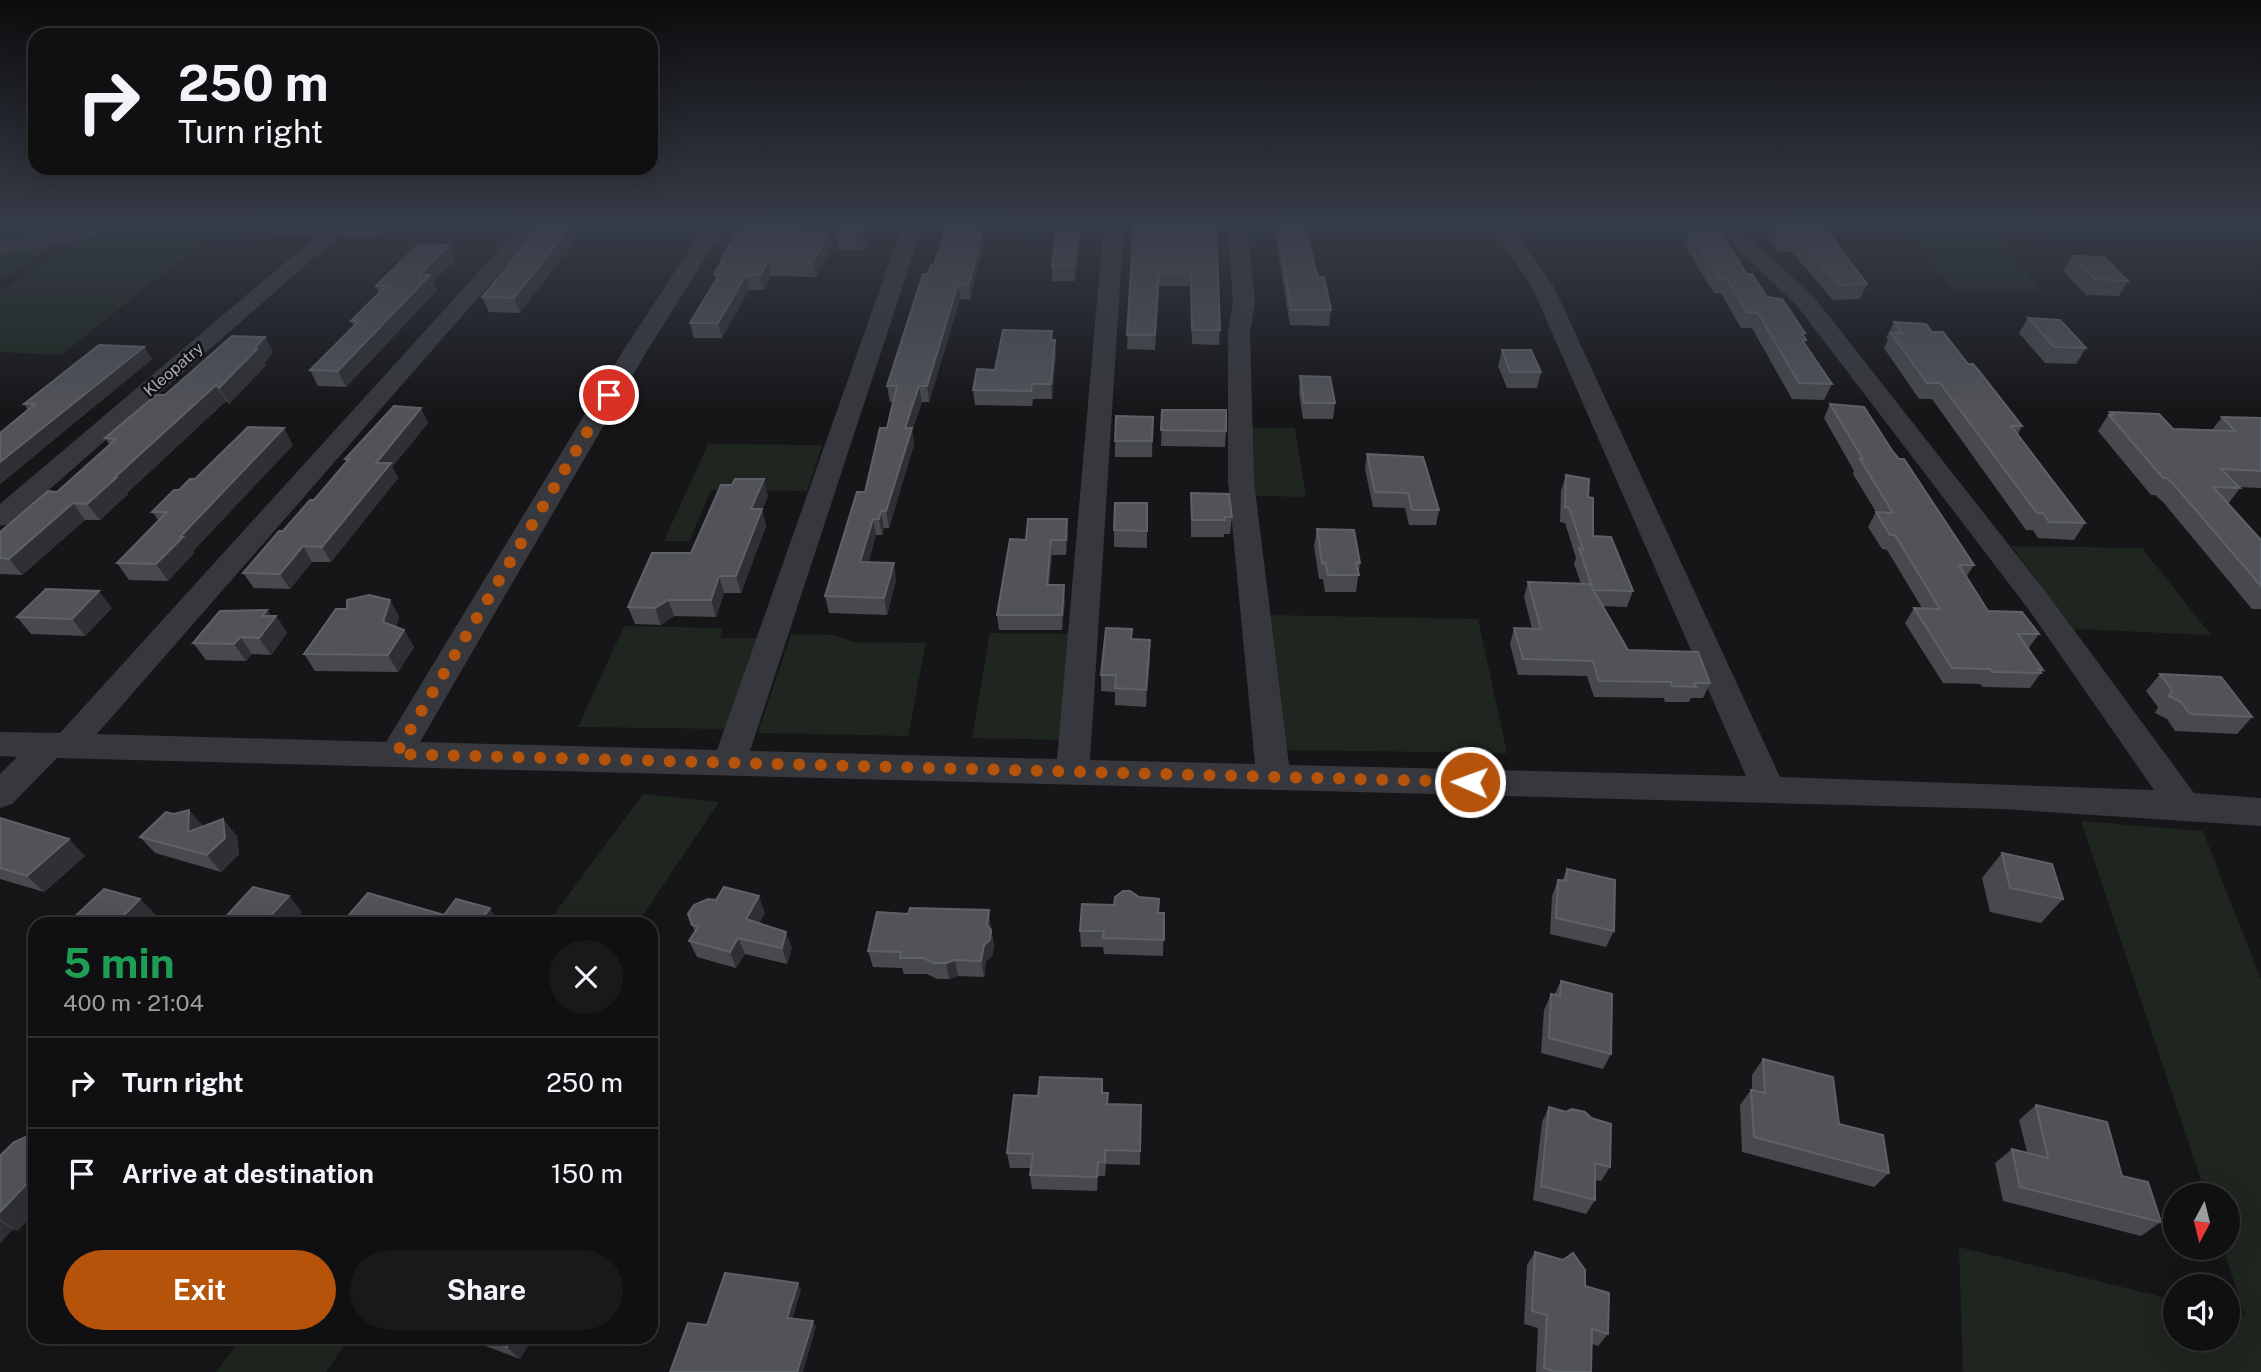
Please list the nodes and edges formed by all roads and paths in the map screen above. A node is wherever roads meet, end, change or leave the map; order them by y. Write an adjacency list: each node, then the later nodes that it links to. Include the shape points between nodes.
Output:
1 (271, 285): 9 (street, Kleopatry)
2 (476, 285): 11 (street)
3 (677, 285): 12 (street)
4 (892, 285): 13 (street)
5 (1109, 285): 14 (street)
6 (1243, 285): 15 (street, via 1241,481)
7 (1542, 285): 16 (street)
8 (1788, 285): 18 (street, via 1806,302 2039,603)
9 (0, 518)
10 (0, 744): 11 (street)
11 (58, 746): 12 (street); 17 (street)
12 (396, 754): 13 (street)
13 (730, 762): 14 (street)
14 (1073, 770): 15 (street)
15 (1273, 776): 16 (street)
16 (1769, 790): 18 (street)
17 (0, 795)
18 (2183, 805): 19 (street)
19 (2261, 812)

